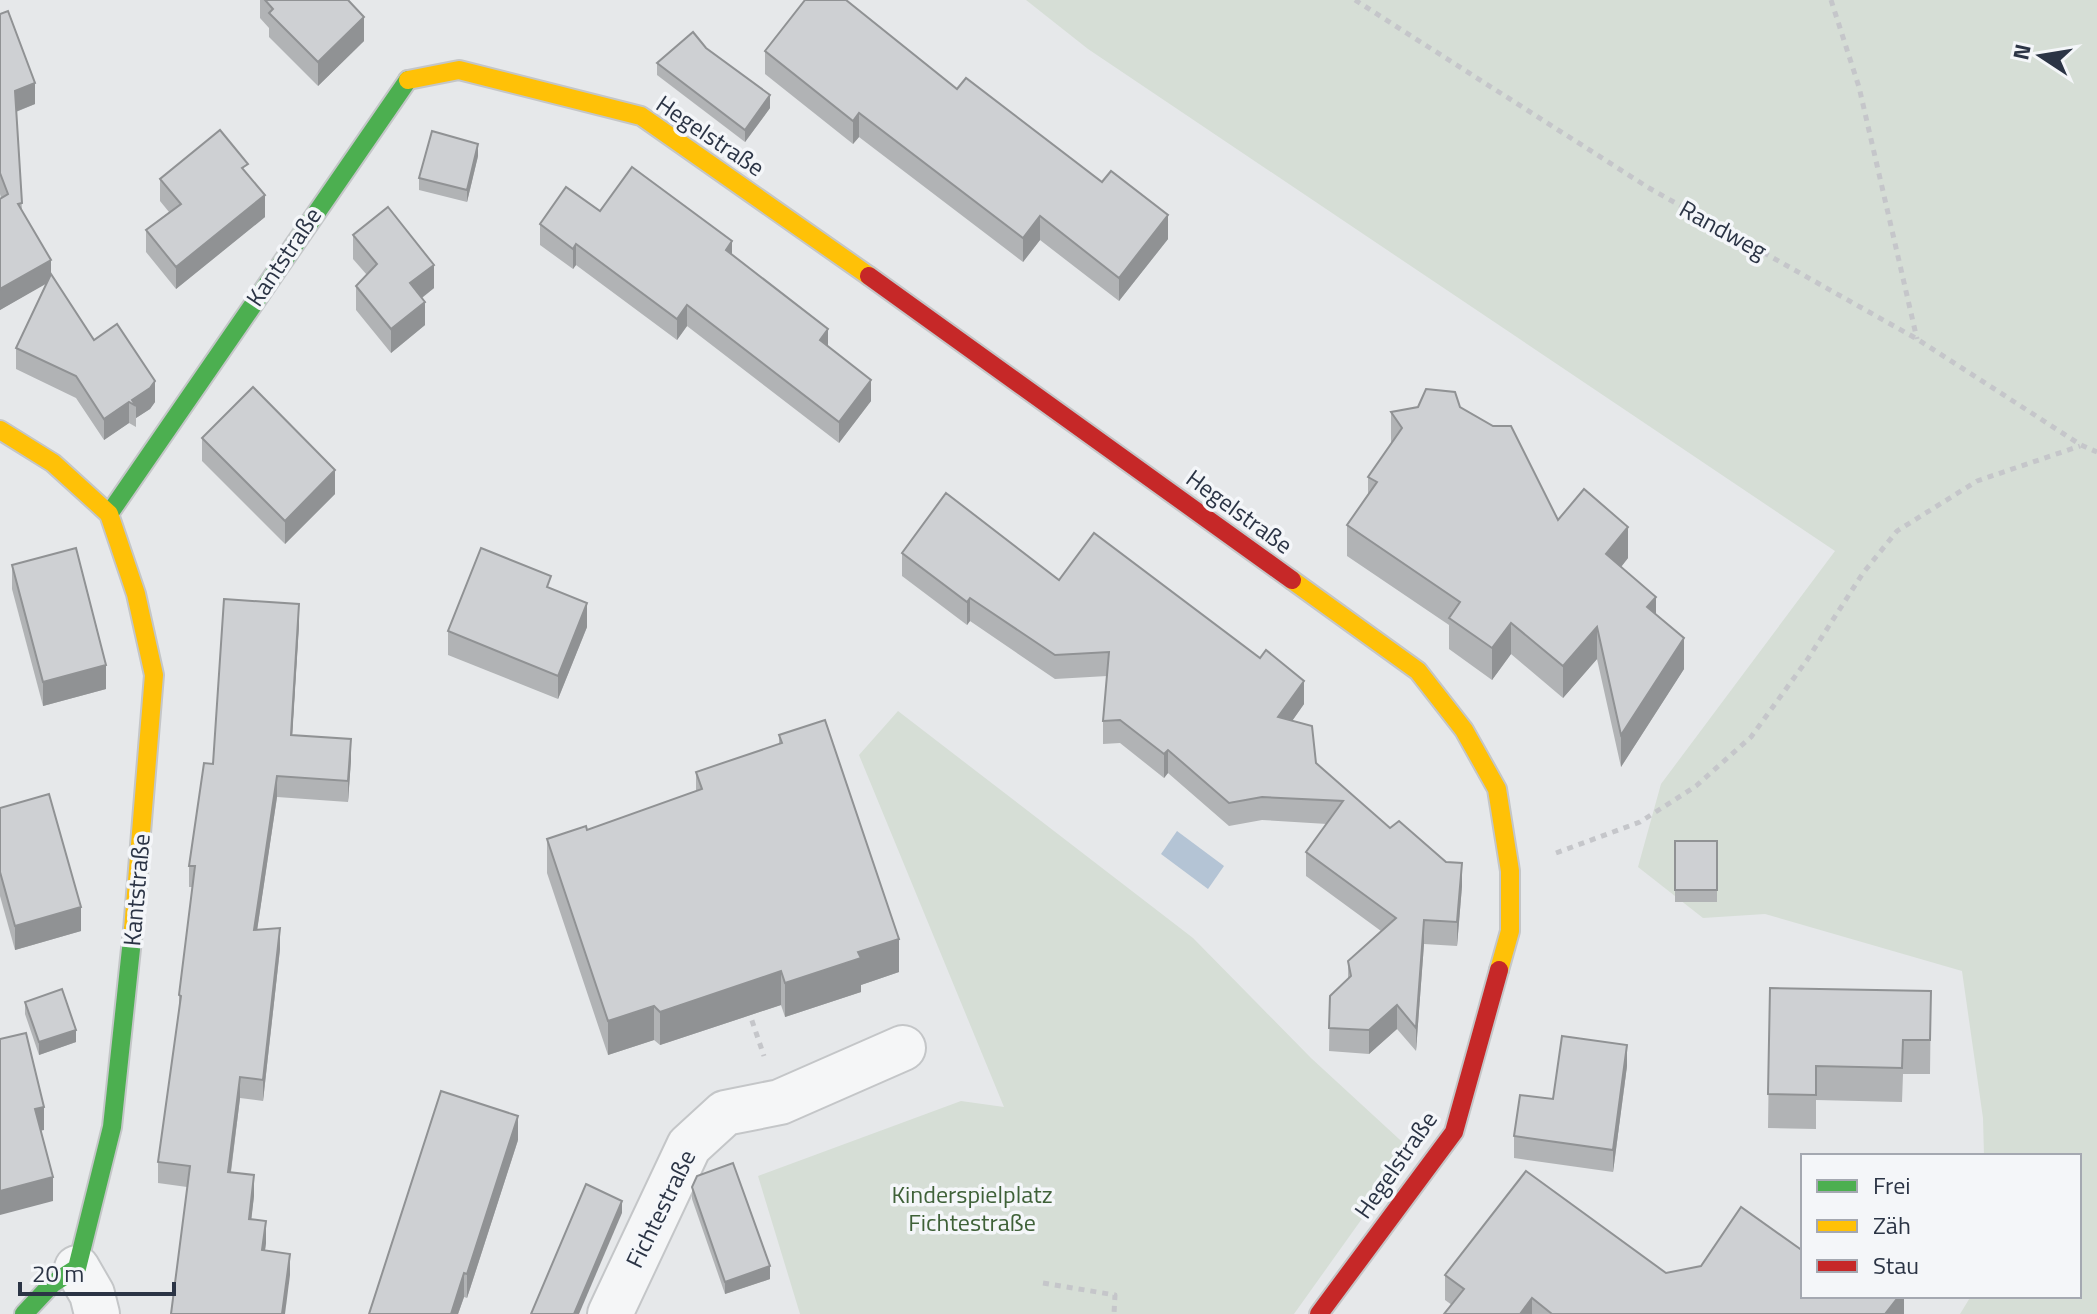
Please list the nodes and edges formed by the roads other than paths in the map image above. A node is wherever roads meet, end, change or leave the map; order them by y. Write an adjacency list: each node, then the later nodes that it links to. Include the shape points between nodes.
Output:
1 (405, 80): 3 (street, Kantstraße); 9 (street, Hegelstraße, via 459,70 641,116 1418,671 1464,730 1497,789 1510,871 1510,931 1454,1132)
2 (0, 430): 3 (street, Kantstraße, via 53,463)
3 (109, 514): 5 (street, Kantstraße, via 136,594 154,675 112,1127)
4 (903, 1048): 8 (street, Fichtestraße, via 780,1102 725,1113 689,1146)
5 (77, 1268): 6 (street, via 52,1284); 7 (street)
6 (24, 1314)
7 (97, 1314)
8 (610, 1314)
9 (1319, 1314)

